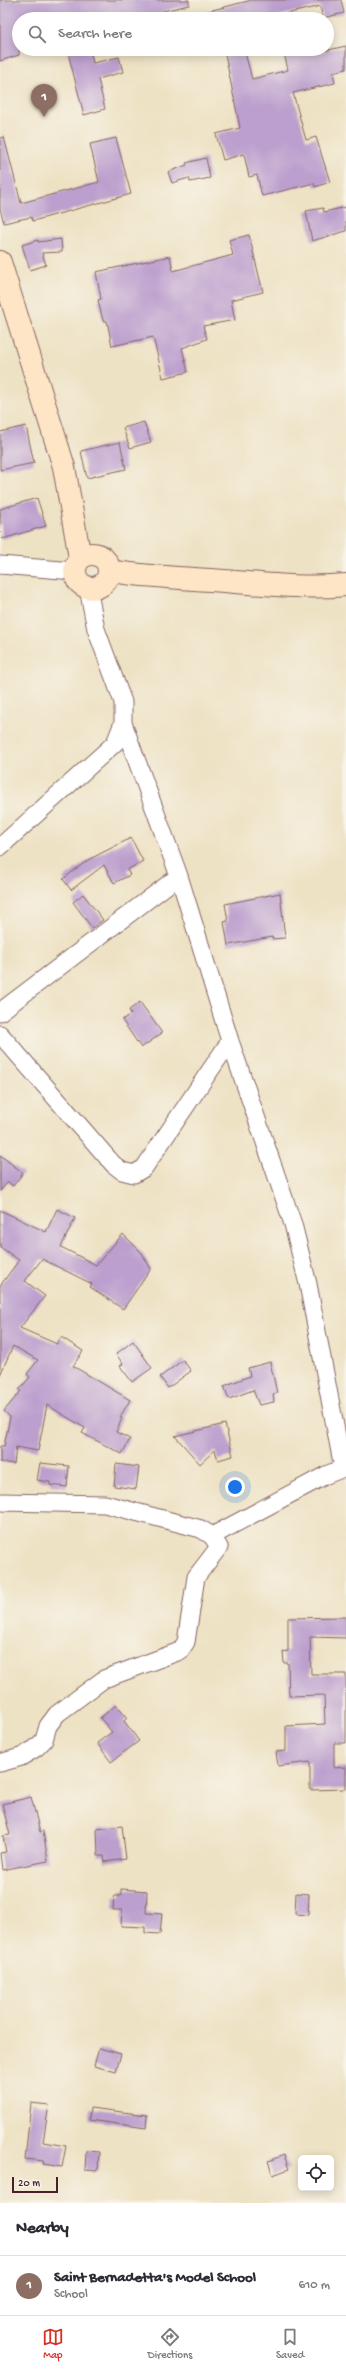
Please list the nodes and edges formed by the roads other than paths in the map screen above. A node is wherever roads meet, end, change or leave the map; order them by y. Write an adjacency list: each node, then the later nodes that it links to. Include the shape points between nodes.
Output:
1 (0, 262): 2 (street, via 64,466)
2 (77, 564): 3 (street); 4 (street, via 89,554 98,555 106,562); 6 (street, via 78,582)
3 (0, 566)
4 (109, 571): 5 (street, via 148,577 324,587); 6 (street, via 105,582)
5 (346, 585)
6 (88, 588): 7 (street, via 96,629 123,702)
7 (123, 723): 8 (street, via 115,743); 9 (street)
8 (0, 847)
9 (179, 876): 10 (street); 12 (street)
10 (0, 1012)
11 (0, 1034): 12 (street, via 113,1164 122,1171 134,1174 144,1168)
12 (230, 1041): 13 (street, via 293,1224 308,1284)
13 (345, 1468): 15 (street, via 326,1474)
14 (0, 1502): 15 (street, via 105,1504 201,1529)
15 (212, 1536): 16 (street, via 219,1547 196,1577 186,1642 180,1651 104,1679 57,1714 48,1726 44,1740 36,1748 21,1757)
16 (0, 1763)

